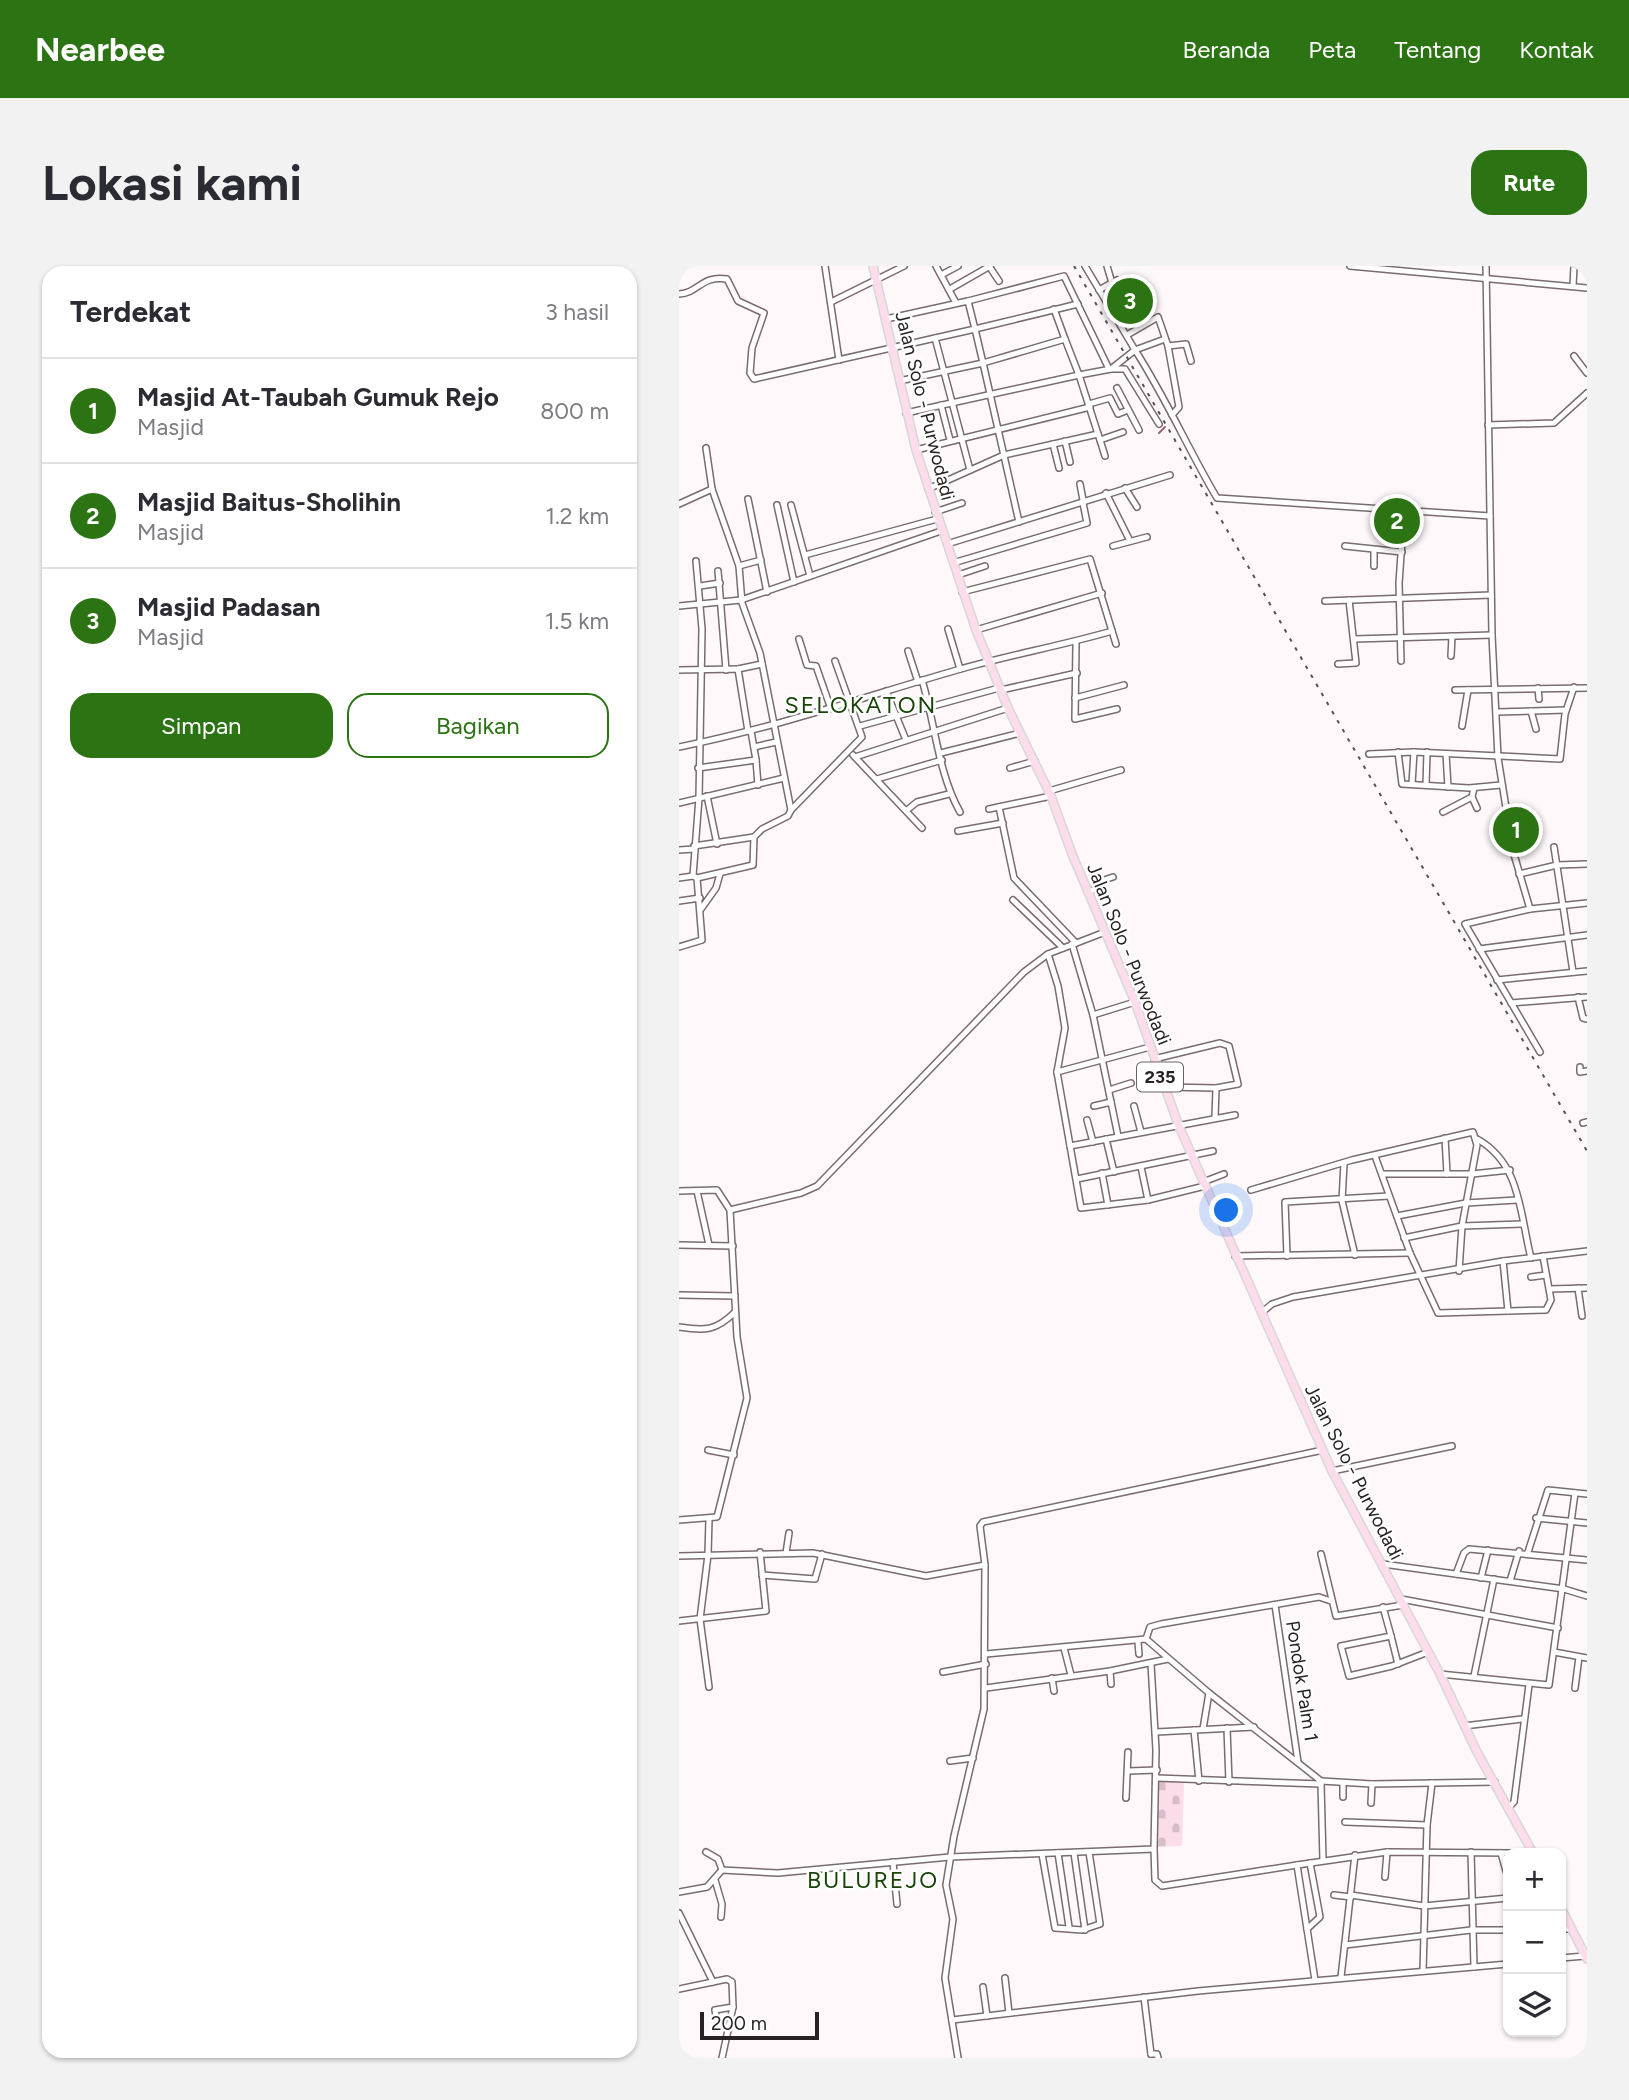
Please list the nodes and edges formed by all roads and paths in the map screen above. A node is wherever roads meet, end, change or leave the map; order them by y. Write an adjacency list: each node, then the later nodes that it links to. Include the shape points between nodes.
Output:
1 (825, 266): 22 (street)
2 (873, 266): 13 (main road, Jalan Solo - Purwodadi / 235)
3 (904, 266): 13 (street)
4 (936, 266): 12 (street)
5 (958, 266): 12 (street)
6 (990, 266): 15 (street); 18 (street)
7 (1085, 266): 19 (street)
8 (1107, 266): 19 (street, via 1114,282)
9 (1350, 266): 14 (street)
10 (1486, 266): 14 (street)
11 (1574, 266): 16 (street)
12 (941, 275): 18 (street)
13 (877, 280): 22 (street); 26 (main road, Jalan Solo - Purwodadi / 235)
14 (1487, 280): 16 (street); 54 (street)
15 (999, 281)
16 (1573, 286): 17 (street)
17 (1587, 288)
18 (950, 289): 23 (street)
19 (1099, 290): 28 (street)
20 (679, 294): 36 (street, via 703,281 727,279 737,300 764,313 752,348 750,373 754,379)
21 (968, 301): 23 (street); 24 (street, via 1064,276); 27 (street)
22 (831, 302): 36 (street)
23 (956, 303): 26 (street)
24 (1078, 304): 25 (street); 39 (street)
25 (1054, 309): 27 (street); 30 (street)
26 (886, 319): 32 (main road, Jalan Solo - Purwodadi / 235)
27 (975, 329): 29 (street); 38 (street)
28 (1126, 335): 31 (street, via 1157,317); 34 (street)
29 (935, 338): 32 (street); 40 (street)
30 (1065, 339): 38 (street); 42 (street)
31 (1165, 339): 33 (street); 34 (street)
32 (892, 346): 36 (street); 43 (main road, Jalan Solo - Purwodadi / 235)
33 (1168, 346): 37 (street, via 1186,344); 52 (street, via 1179,407)
34 (1135, 350): 39 (street); 52 (street)
35 (1574, 356): 41 (street)
36 (839, 360)
37 (1191, 361)
38 (982, 363): 40 (street); 46 (street)
39 (1110, 369): 42 (street); 53 (street, via 1125,369)
40 (943, 372): 43 (street); 47 (street)
41 (1587, 373)
42 (1079, 376): 46 (street); 49 (street)
43 (899, 381): 51 (main road, Jalan Solo - Purwodadi / 235)
44 (1117, 388): 50 (street)
45 (1587, 393): 54 (street, via 1555,423)
46 (989, 396): 47 (street); 55 (street)
47 (951, 403): 48 (street); 59 (street)
48 (941, 405): 51 (street); 60 (street)
49 (1089, 405): 50 (street, via 1110,398 1118,414); 55 (street); 58 (street)
50 (1128, 410): 56 (street)
51 (906, 412): 64 (main road, Jalan Solo - Purwodadi / 235)
52 (1173, 415): 83 (street, via 1218,499)
53 (1159, 424)
54 (1488, 425): 85 (street)
55 (998, 429): 59 (street); 65 (street)
56 (1139, 430)
57 (1123, 432): 58 (street)
58 (1099, 437): 61 (street); 66 (street)
59 (962, 438): 60 (street); 69 (street)
60 (950, 440): 64 (street)
61 (1065, 441): 62 (street); 67 (street)
62 (1053, 444): 65 (street); 68 (street)
63 (706, 448): 73 (street)
64 (916, 450): 74 (main road, Jalan Solo - Purwodadi / 235)
65 (1004, 455): 69 (street); 86 (street)
66 (1105, 456)
67 (1070, 462)
68 (1059, 468)
69 (970, 470): 74 (street)
70 (1170, 475): 72 (street)
71 (1080, 484): 77 (street)
72 (1125, 488): 75 (street); 82 (street)
73 (712, 489): 79 (street); 99 (street)
74 (928, 489): 84 (main road, Jalan Solo - Purwodadi / 235)
75 (1106, 493): 77 (street); 89 (street)
76 (748, 499): 96 (street)
77 (1083, 502): 86 (street); 98 (street, via 1087,523)
78 (962, 503): 84 (street)
79 (679, 504)
80 (777, 505): 105 (street)
81 (791, 505): 95 (street)
82 (1137, 508)
83 (1404, 512): 85 (street); 94 (street)
84 (936, 515): 87 (main road, Jalan Solo - Purwodadi / 235); 95 (street)
85 (1490, 516): 111 (street)
86 (1019, 522): 90 (street)
87 (941, 531): 90 (main road, Jalan Solo - Purwodadi / 235); 104 (street)
88 (1147, 537): 89 (street)
89 (1130, 541): 91 (street)
90 (947, 544): 98 (main road, Jalan Solo - Purwodadi / 235)
91 (1113, 546)
92 (1345, 546): 93 (street)
93 (1374, 550): 94 (street); 101 (street)
94 (1402, 552): 112 (street)
95 (805, 555): 104 (street)
96 (761, 560): 99 (street); 108 (street)
97 (695, 561): 107 (street)
98 (953, 563): 103 (main road, Jalan Solo - Purwodadi / 235)
99 (739, 566): 113 (street)
100 (985, 566): 103 (street)
101 (1374, 566)
102 (718, 571): 106 (street)
103 (958, 575): 109 (main road, Jalan Solo - Purwodadi / 235)
104 (810, 576): 105 (street)
105 (793, 582): 108 (street)
106 (720, 583): 107 (street); 116 (street)
107 (700, 586): 117 (street)
108 (767, 592): 113 (street)
109 (962, 592): 110 (street, via 1090,559); 120 (main road, Jalan Solo - Purwodadi / 235)
110 (1102, 593): 120 (street); 121 (street)
111 (1491, 596): 112 (street); 122 (street)
112 (1400, 598): 114 (street); 124 (street)
113 (741, 600): 116 (street); 134 (street)
114 (1349, 600): 115 (street); 126 (street)
115 (1325, 601)
116 (723, 602): 117 (street); 139 (street)
117 (702, 604): 118 (street); 140 (street)
118 (679, 606)
119 (948, 629): 137 (street)
120 (976, 630): 131 (main road, Jalan Solo - Purwodadi / 235)
121 (1112, 631): 127 (street); 128 (street)
122 (1492, 635): 123 (street); 148 (street)
123 (1452, 636): 124 (street); 130 (street)
124 (1401, 637): 126 (street); 132 (street)
125 (799, 639): 157 (street, via 807,665 816,666)
126 (1354, 639): 135 (street, via 1356,663)
127 (1076, 643): 131 (street); 141 (street)
128 (1116, 644)
129 (908, 651): 142 (street)
130 (1451, 656)
131 (988, 661): 137 (street); 147 (main road, Jalan Solo - Purwodadi / 235)
132 (1401, 661)
133 (835, 662): 154 (street)
134 (762, 664): 136 (street); 163 (street)
135 (1338, 664)
136 (738, 668): 139 (street); 167 (street)
137 (960, 669): 142 (street)
138 (679, 670): 140 (street)
139 (726, 670): 140 (street)
140 (700, 672): 172 (street)
141 (1077, 673): 147 (street); 152 (street)
142 (920, 681): 151 (street); 155 (street)
143 (1124, 685): 152 (street)
144 (1574, 687): 145 (street); 146 (street); 159 (street)
145 (1538, 688): 148 (street); 153 (street)
146 (1587, 688)
147 (1000, 689): 155 (street); 156 (main road, Jalan Solo - Purwodadi / 235)
148 (1494, 689): 150 (street); 161 (street)
149 (1455, 690): 150 (street)
150 (1468, 690): 165 (street)
151 (886, 691): 154 (street); 162 (street)
152 (1075, 698): 158 (street, via 1076,719)
153 (1539, 699)
154 (850, 703): 157 (street); 164 (street)
155 (930, 708): 162 (street); 168 (street)
156 (1008, 708): 168 (street); 169 (main road, Jalan Solo - Purwodadi / 235)
157 (831, 709): 163 (street)
158 (1117, 709)
159 (1566, 710): 160 (street); 183 (street, via 1560,759)
160 (1531, 711): 161 (street); 166 (street)
161 (1496, 712): 183 (street)
162 (897, 716): 164 (street); 170 (street)
163 (772, 726): 167 (street); 171 (street)
164 (860, 726): 175 (street, via 862,737)
165 (1462, 726)
166 (1536, 729)
167 (750, 731): 172 (street); 174 (street)
168 (937, 732): 170 (street); 177 (street)
169 (1020, 733): 177 (street); 186 (main road, Jalan Solo - Purwodadi / 235)
170 (906, 740): 182 (street)
171 (776, 742): 174 (street); 190 (street)
172 (699, 743): 173 (street); 187 (street)
173 (679, 747)
174 (754, 747): 184 (street)
175 (848, 751): 182 (street); 208 (street)
176 (1414, 751): 178 (street); 179 (street); 193 (street)
177 (941, 752): 185 (street)
178 (1398, 752): 180 (street); 193 (street, via 1402,784)
179 (1427, 752): 181 (street); 194 (street)
180 (1369, 754)
181 (1446, 754): 183 (street); 196 (street)
182 (855, 757): 191 (street)
183 (1498, 758): 195 (street)
184 (756, 760): 187 (street); 192 (street)
185 (942, 760): 191 (street); 200 (street)
186 (1035, 761): 188 (street); 199 (main road, Jalan Solo - Purwodadi / 235)
187 (698, 768): 203 (street)
188 (1010, 768)
189 (1121, 770): 199 (street)
190 (785, 778): 192 (street); 208 (street)
191 (877, 779): 209 (street)
192 (760, 785): 198 (street); 201 (street)
193 (1412, 785): 194 (street)
194 (1426, 785): 196 (street)
195 (1501, 785): 197 (street); 223 (street)
196 (1448, 787): 197 (street)
197 (1474, 788): 202 (street)
198 (764, 792)
199 (1050, 793): 205 (street); 227 (main road, Jalan Solo - Purwodadi / 235)
200 (949, 794): 209 (street, via 918,802); 210 (street)
201 (707, 796): 203 (street); 216 (street)
202 (1472, 797): 206 (street); 211 (street)
203 (699, 798): 204 (street); 218 (street)
204 (679, 803)
205 (999, 807): 207 (street); 212 (street)
206 (1477, 808)
207 (989, 809)
208 (791, 810): 215 (street, via 784,820)
209 (907, 810): 213 (street)
210 (960, 812)
211 (1443, 812)
212 (1003, 823): 214 (street); 238 (street, via 1016,883)
213 (922, 828)
214 (958, 831)
215 (754, 837): 216 (street); 222 (street, via 754,864)
216 (717, 844): 218 (street)
217 (1554, 847): 221 (street)
218 (694, 848): 219 (street); 224 (street)
219 (679, 850)
220 (1587, 864): 221 (street)
221 (1557, 865): 223 (street); 232 (street)
222 (720, 874): 224 (street); 233 (street)
223 (1519, 874): 234 (street)
224 (695, 877): 226 (street); 228 (street)
225 (1113, 877): 227 (street, via 1099,881 1096,889)
226 (679, 878)
227 (1088, 892): 235 (main road, Jalan Solo - Purwodadi / 235)
228 (700, 898): 230 (street); 233 (street)
229 (1013, 900): 240 (street)
230 (679, 901)
231 (1587, 903): 232 (street)
232 (1564, 905): 234 (street); 237 (street)
233 (701, 909): 239 (street, via 702,940)
234 (1529, 909): 241 (street, via 1465,923)
235 (1105, 932): 238 (street); 248 (main road, Jalan Solo - Purwodadi / 235)
236 (1587, 935): 237 (street)
237 (1569, 937): 241 (street); 244 (street)
238 (1074, 944): 240 (street); 250 (street)
239 (679, 947)
240 (1063, 948): 242 (street)
241 (1479, 949): 245 (street)
242 (1048, 954): 259 (street, via 1065,1028); 301 (street, via 1024,972 817,1186)
243 (1587, 971): 244 (street)
244 (1573, 972): 245 (street)
245 (1497, 980): 249 (street)
246 (1578, 997): 247 (street); 249 (street); 251 (street)
247 (1587, 997)
248 (1135, 1002): 250 (street); 253 (main road, Jalan Solo - Purwodadi / 235)
249 (1511, 1003): 254 (street)
250 (1093, 1015): 255 (street)
251 (1586, 1019): 252 (street)
252 (1587, 1028)
253 (1150, 1047): 255 (street); 256 (main road, Jalan Solo - Purwodadi / 235)
254 (1540, 1052)
255 (1103, 1059): 259 (street); 263 (street)
256 (1154, 1059): 261 (main road, Jalan Solo - Purwodadi / 235); 262 (street, via 1224,1043 1229,1046 1238,1083)
257 (1580, 1067): 258 (street, via 1580,1072)
258 (1587, 1071)
259 (1057, 1072): 277 (street)
260 (1131, 1083): 263 (street)
261 (1164, 1087): 262 (street); 270 (main road, Jalan Solo - Purwodadi / 235)
262 (1216, 1088): 268 (street)
263 (1109, 1090): 264 (street)
264 (1111, 1102): 265 (street); 272 (street)
265 (1094, 1106)
266 (1134, 1106): 271 (street)
267 (1235, 1115): 268 (street)
268 (1215, 1118): 270 (street)
269 (1087, 1120): 276 (street)
270 (1178, 1124): 271 (street); 280 (main road, Jalan Solo - Purwodadi / 235)
271 (1141, 1132): 272 (street)
272 (1118, 1136): 274 (street)
273 (1445, 1138): 275 (street, via 1470,1131); 279 (street); 288 (street)
274 (1106, 1139): 276 (street); 284 (street)
275 (1477, 1139): 283 (street); 289 (street)
276 (1093, 1142): 277 (street)
277 (1070, 1146): 290 (street)
278 (1213, 1151): 280 (street)
279 (1375, 1156): 281 (street); 287 (street)
280 (1192, 1157): 282 (street); 291 (main road, Jalan Solo - Purwodadi / 235)
281 (1344, 1163): 292 (street); 298 (street)
282 (1141, 1167): 284 (street); 296 (street)
283 (1510, 1170): 289 (street); 297 (street)
284 (1114, 1172): 285 (street)
285 (1102, 1173): 290 (street); 300 (street)
286 (1223, 1174): 291 (street)
287 (1383, 1174): 288 (street); 295 (street)
288 (1447, 1174): 289 (street)
289 (1472, 1174): 299 (street)
290 (1077, 1179): 300 (street, via 1081,1208)
291 (1204, 1184): 296 (street); 312 (main road, Jalan Solo - Purwodadi / 235)
292 (1251, 1190)
293 (697, 1191): 294 (street); 301 (street, via 720,1191); 307 (street)
294 (679, 1192)
295 (1389, 1196): 298 (street); 302 (street)
296 (1148, 1200): 300 (street)
297 (1517, 1200): 299 (street); 303 (street)
298 (1342, 1201): 311 (street); 313 (street, via 1283,1203)
299 (1466, 1203): 302 (street); 304 (street)
300 (1108, 1205)
301 (730, 1210): 308 (street)
302 (1397, 1216): 305 (street)
303 (1522, 1224): 304 (street); 315 (street)
304 (1462, 1226): 305 (street); 317 (street)
305 (1404, 1238): 310 (street)
306 (679, 1245): 307 (street)
307 (709, 1245): 308 (street)
308 (733, 1246): 325 (street)
309 (1587, 1251): 314 (street)
310 (1410, 1253): 311 (street); 319 (street)
311 (1355, 1255): 313 (street)
312 (1235, 1256): 313 (street); 328 (main road, Jalan Solo - Purwodadi / 235)
313 (1287, 1256)
314 (1543, 1256): 315 (street); 318 (street)
315 (1531, 1258): 316 (street)
316 (1503, 1261): 317 (street); 326 (street)
317 (1459, 1271): 319 (street)
318 (1546, 1275): 320 (street); 323 (street)
319 (1420, 1276): 326 (street, via 1440,1314); 328 (street, via 1285,1299)
320 (1531, 1277)
321 (1578, 1287): 322 (street); 323 (street); 329 (street)
322 (1587, 1288)
323 (1550, 1289): 326 (street, via 1551,1303 1546,1310)
324 (679, 1295): 325 (street)
325 (735, 1296): 327 (street)
326 (1508, 1311)
327 (735, 1312): 330 (street, via 709,1331); 334 (street, via 747,1398)
328 (1261, 1313): 333 (main road, Jalan Solo - Purwodadi / 235)
329 (1582, 1316)
330 (679, 1327)
331 (1452, 1447): 335 (street)
332 (708, 1450): 334 (street)
333 (1323, 1450): 335 (main road, Jalan Solo - Purwodadi / 235); 356 (street, via 983,1521)
334 (734, 1455): 339 (street, via 716,1517)
335 (1332, 1471): 355 (main road, Jalan Solo - Purwodadi / 235)
336 (1575, 1493): 337 (street); 338 (street, via 1548,1490); 341 (street)
337 (1587, 1494)
338 (1536, 1518): 341 (street); 347 (street)
339 (709, 1519): 340 (street); 351 (street)
340 (679, 1520)
341 (1573, 1523): 342 (street); 353 (street)
342 (1587, 1523)
343 (789, 1533): 348 (street)
344 (1488, 1550): 345 (street); 357 (street, via 1466,1550); 359 (street)
345 (1519, 1551): 347 (street); 361 (street)
346 (760, 1552): 348 (street); 351 (street); 358 (street)
347 (1528, 1552): 353 (street)
348 (786, 1553): 349 (street)
349 (822, 1554): 356 (street, via 918,1575); 358 (street, via 815,1579)
350 (1321, 1554): 364 (street)
351 (708, 1555): 352 (street); 369 (street)
352 (679, 1556)
353 (1569, 1558): 354 (street); 362 (street)
354 (1587, 1560)
355 (1383, 1564): 357 (street); 365 (main road, Jalan Solo - Purwodadi / 235)
356 (985, 1565): 378 (street)
357 (1456, 1574): 359 (street)
358 (762, 1575): 369 (street, via 766,1611)
359 (1481, 1578): 360 (street)
360 (1494, 1579): 361 (street); 368 (street)
361 (1510, 1581): 362 (street)
362 (1564, 1588): 363 (street); 371 (street)
363 (1587, 1596)
364 (1331, 1601): 366 (street, via 1319,1597); 367 (street, via 1338,1617)
365 (1402, 1602): 367 (street); 368 (street); 376 (main road, Jalan Solo - Purwodadi / 235)
366 (1275, 1605): 373 (street, via 1151,1626); 409 (street, Pondok Palm 1)
367 (1383, 1607): 372 (street)
368 (1487, 1614): 371 (street); 390 (street)
369 (700, 1619): 370 (street); 394 (street)
370 (679, 1621)
371 (1558, 1628): 377 (street)
372 (1391, 1636): 385 (street); 385 (street, via 1341,1648 1351,1677)
373 (1146, 1639): 374 (street); 382 (street)
374 (1138, 1642): 375 (street); 379 (street)
375 (1064, 1648): 378 (street); 389 (street)
376 (1428, 1652): 385 (street); 388 (main road, Jalan Solo - Purwodadi / 235)
377 (1554, 1652): 380 (street); 393 (street, via 1549,1685)
378 (986, 1654): 383 (street)
379 (1139, 1654)
380 (1579, 1657): 381 (street); 396 (street)
381 (1587, 1658)
382 (1168, 1659): 384 (street); 398 (street)
383 (986, 1664): 387 (street); 395 (street)
384 (1151, 1664): 386 (street); 405 (street)
385 (1398, 1664)
386 (1110, 1671): 389 (street); 392 (street)
387 (943, 1672)
388 (1440, 1674): 390 (street); 400 (main road, Jalan Solo - Purwodadi / 235)
389 (1070, 1675): 391 (street)
390 (1474, 1676): 393 (street)
391 (1052, 1678): 395 (street); 397 (street)
392 (1111, 1684)
393 (1529, 1685): 399 (street)
394 (709, 1687)
395 (986, 1688): 407 (street)
396 (1575, 1688)
397 (1054, 1691)
398 (1209, 1693): 401 (street); 403 (street)
399 (1522, 1719): 400 (street); 423 (street, via 1514,1802)
400 (1464, 1726): 416 (main road, Jalan Solo - Purwodadi / 235)
401 (1254, 1727): 402 (street); 409 (street)
402 (1227, 1728): 403 (street); 414 (street)
403 (1203, 1729): 404 (street)
404 (1194, 1730): 405 (street); 413 (street)
405 (1156, 1732): 410 (street)
406 (1128, 1752): 411 (street)
407 (973, 1758): 408 (street); 438 (street)
408 (950, 1760)
409 (1299, 1762): 415 (street)
410 (1157, 1770): 411 (street); 412 (street)
411 (1128, 1771): 421 (street)
412 (1157, 1778): 413 (street); 427 (street)
413 (1199, 1781): 414 (street)
414 (1229, 1782): 415 (street)
415 (1321, 1782): 417 (street); 439 (street)
416 (1495, 1782): 418 (street); 423 (main road, Jalan Solo - Purwodadi / 235)
417 (1343, 1783): 419 (street); 420 (street)
418 (1432, 1783): 419 (street); 425 (street)
419 (1372, 1784): 422 (street)
420 (1343, 1797)
421 (1126, 1798)
422 (1371, 1803)
423 (1508, 1808): 426 (main road, Jalan Solo - Purwodadi / 235)
424 (1345, 1822): 425 (street)
425 (1427, 1825): 428 (street)
426 (1528, 1848)
427 (1154, 1849): 430 (street); 443 (street, via 1156,1880 1162,1886)
428 (1427, 1851): 431 (street); 432 (street); 459 (street)
429 (706, 1852): 444 (street, via 718,1859)
430 (1089, 1852): 434 (street); 448 (street)
431 (1387, 1852): 437 (street); 445 (street)
432 (1471, 1852): 435 (street); 457 (street)
433 (1058, 1853): 434 (street); 436 (street); 452 (street)
434 (1074, 1853): 451 (street)
435 (1501, 1853): 440 (street)
436 (1042, 1854): 438 (street); 455 (street)
437 (1355, 1855): 439 (street); 454 (street)
438 (950, 1857): 441 (street); 488 (street, via 946,1885 953,1919 945,1978)
439 (1323, 1860): 442 (street)
440 (1503, 1860)
441 (893, 1861): 444 (street, via 778,1873); 458 (street)
442 (1310, 1863): 443 (street); 447 (street)
443 (1297, 1865): 449 (street)
444 (722, 1870): 446 (street)
445 (1385, 1877)
446 (715, 1880): 450 (street, via 707,1887); 462 (street, via 722,1904)
447 (1315, 1887): 449 (street); 465 (street, via 1320,1917)
448 (1095, 1890): 451 (street); 468 (street, via 1100,1924)
449 (1300, 1890): 465 (street)
450 (679, 1892)
451 (1080, 1893): 468 (street)
452 (1064, 1895): 455 (street); 464 (street)
453 (1334, 1895): 454 (street)
454 (1351, 1896): 459 (street); 472 (street)
455 (1049, 1898): 464 (street, via 1055,1928)
456 (1503, 1899): 457 (street)
457 (1472, 1902): 459 (street); 469 (street)
458 (897, 1904)
459 (1424, 1906): 471 (street)
460 (1562, 1911): 467 (main road)
461 (679, 1913): 463 (street)
462 (720, 1917)
463 (681, 1925): 481 (street)
464 (1069, 1927): 468 (street)
465 (1307, 1929): 480 (street)
466 (1566, 1929): 467 (street)
467 (1572, 1929): 473 (main road)
468 (1085, 1930)
469 (1471, 1930): 470 (street); 471 (street); 476 (street)
470 (1503, 1930)
471 (1423, 1935): 472 (street); 477 (street)
472 (1345, 1945): 478 (street)
473 (1586, 1957): 474 (street)
474 (1566, 1958)
475 (1503, 1965): 476 (street)
476 (1474, 1968): 477 (street)
477 (1423, 1971): 478 (street)
478 (1341, 1977): 480 (street)
479 (1005, 1978): 486 (street)
480 (1315, 1980): 484 (street)
481 (713, 1982): 483 (street); 485 (street, via 731,1980)
482 (983, 1987): 487 (street)
483 (679, 1989)
484 (1144, 1997): 486 (street); 490 (street)
485 (733, 2007): 489 (street); 489 (street, via 715,2010 718,2026)
486 (1009, 2013): 487 (street)
487 (987, 2016): 488 (street)
488 (952, 2020): 492 (street)
489 (729, 2028): 491 (street)
490 (1148, 2056): 493 (street, via 1157,2054)
491 (722, 2058)
492 (958, 2058)
493 (1158, 2058)

